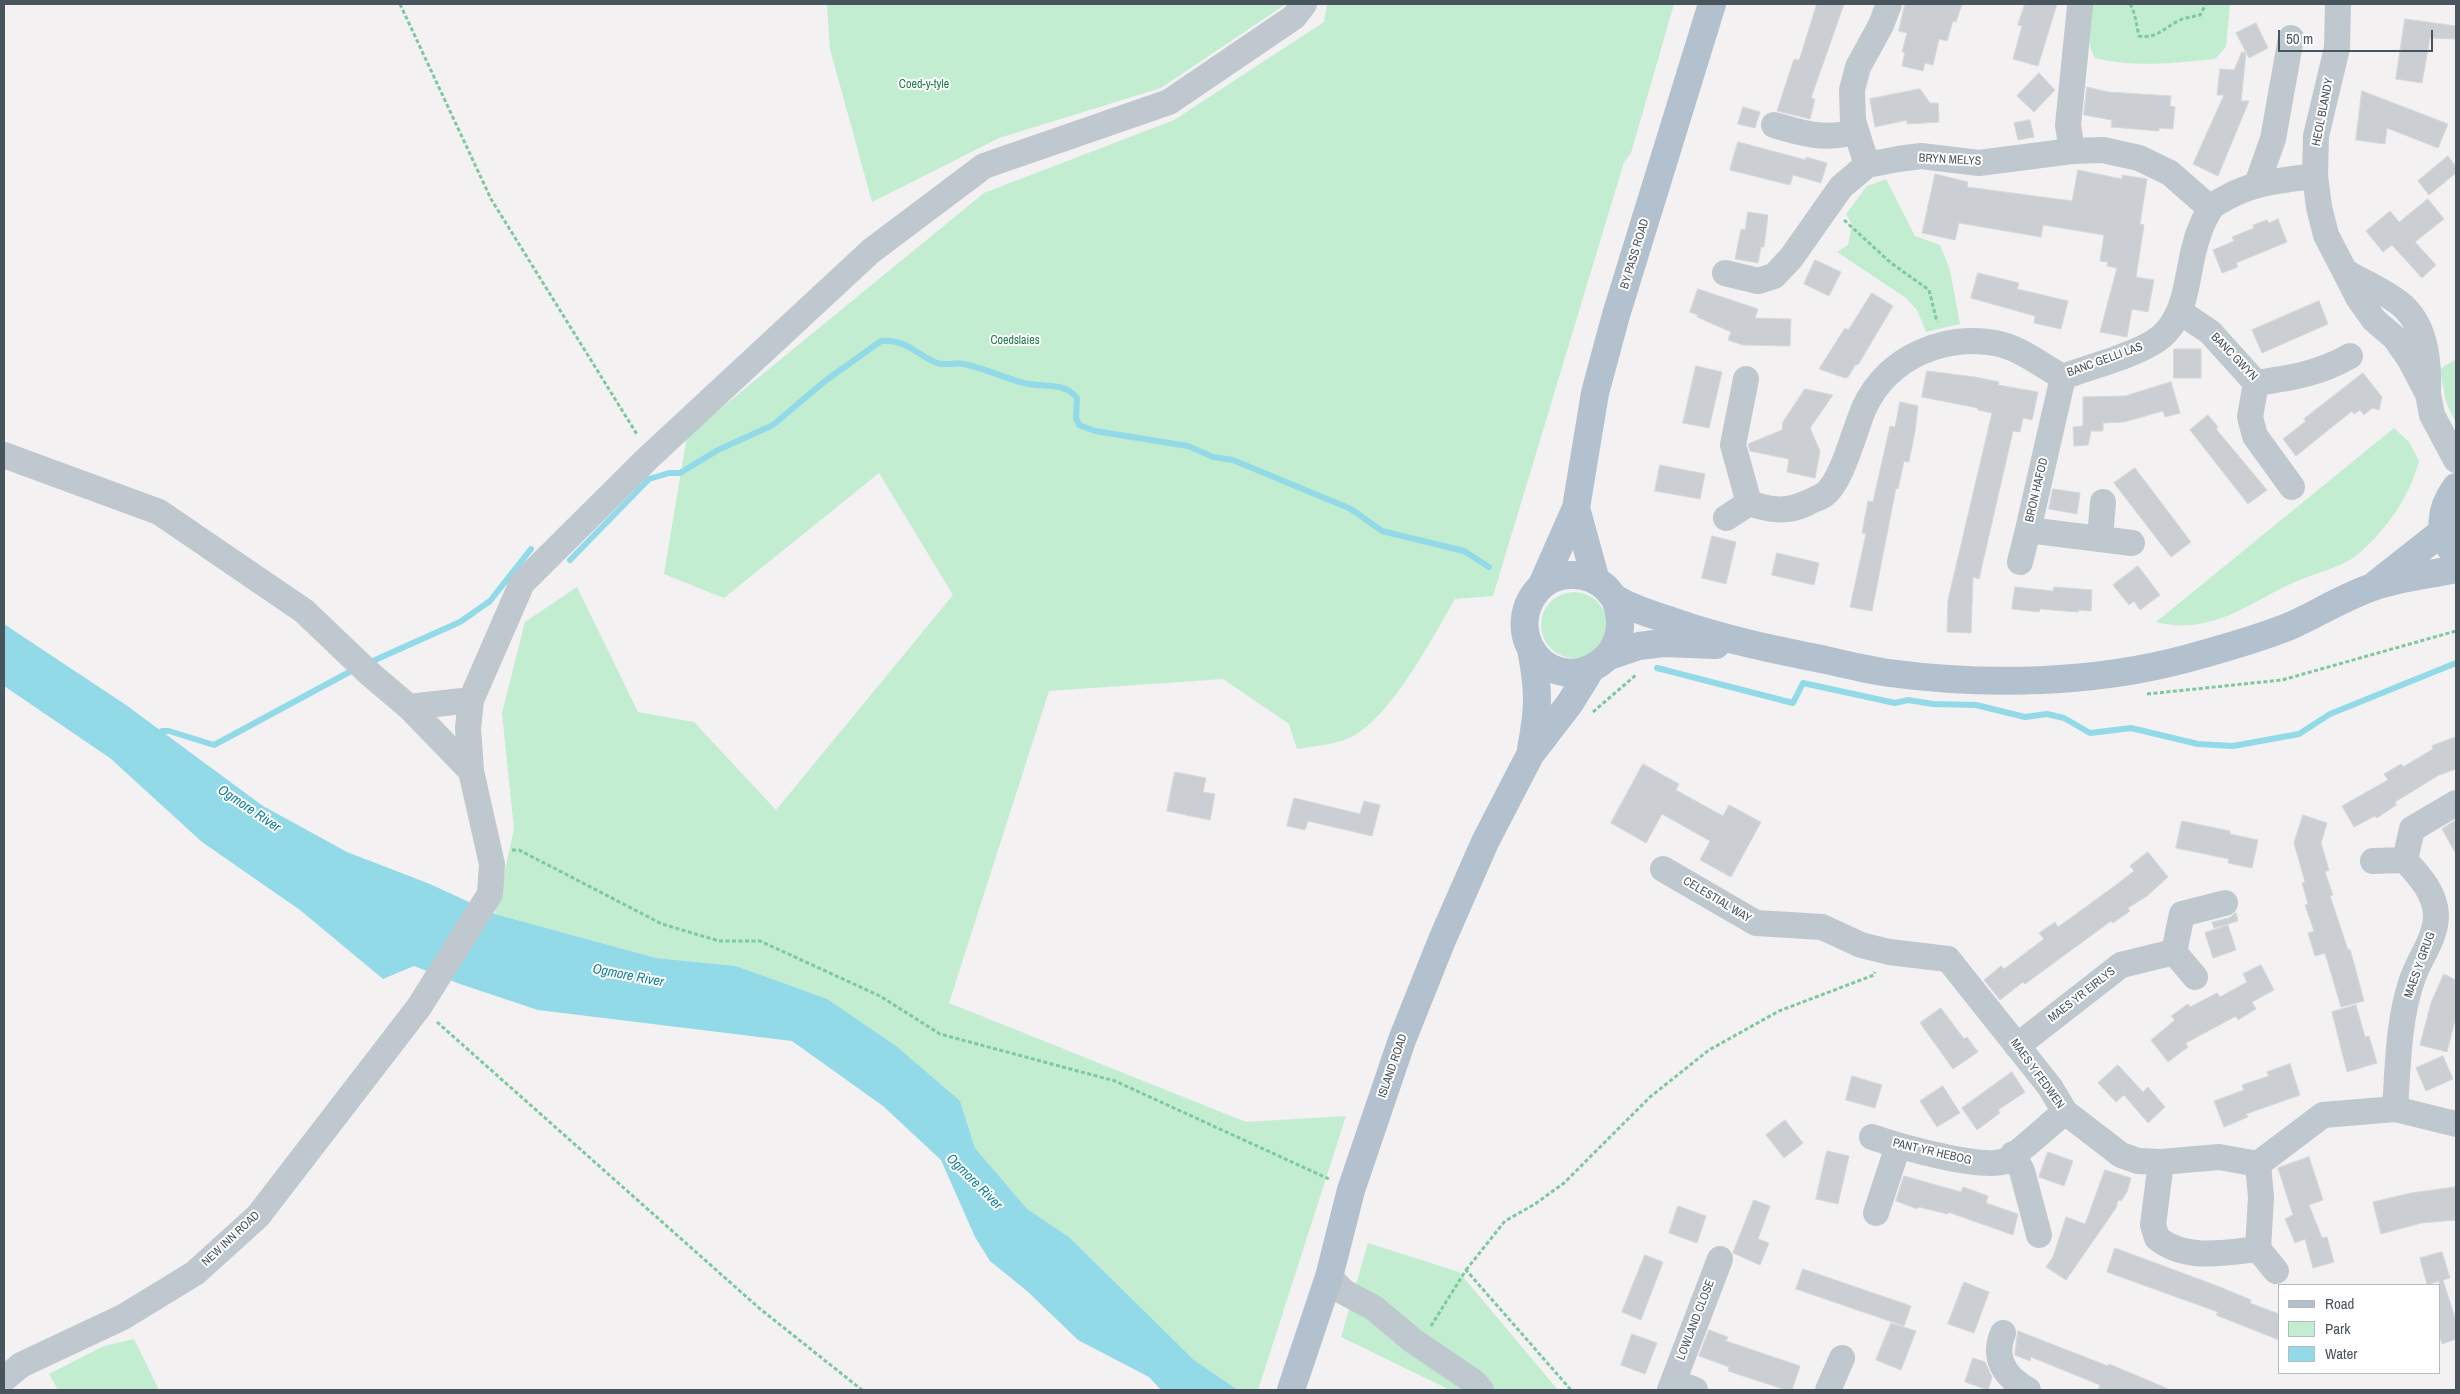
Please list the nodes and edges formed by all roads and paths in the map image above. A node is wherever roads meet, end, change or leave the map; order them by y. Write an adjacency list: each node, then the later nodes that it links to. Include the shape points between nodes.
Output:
1 (400, 4): 26 (path, via 491,200 647,450)
2 (1304, 4): 26 (street, via 1294,17 1169,102 984,166 871,250)
3 (1712, 4): 32 (main road, BY PASS ROAD, via 1595,393)
4 (2130, 4): 5 (path, via 2135,12 2139,36 2148,37 2182,19 2200,15)
5 (2206, 4)
6 (2338, 4): 14 (street, HEOL BLANDY, via 2337,48 2316,136)
7 (1883, 5): 11 (street, via 1882,25 1858,67 1852,90)
8 (2080, 6): 12 (street, via 2068,125)
9 (2290, 38): 15 (street, via 2273,139)
10 (1774, 125): 11 (street, via 1811,136)
11 (1856, 132): 13 (street)
12 (2072, 150): 13 (street, BRYN MELYS, via 1979,163 1921,156); 16 (street, BRYN MELYS, via 2103,150 2139,158 2170,173)
13 (1867, 165): 17 (street, via 1841,187)
14 (2315, 176): 15 (street); 27 (street, HEOL BLANDY, via 2326,235 2336,258 2348,273 2404,308 2417,325 2423,341 2432,415)
15 (2257, 184): 16 (street)
16 (2212, 206): 19 (street, BANC GELLI LAS, via 2193,249)
17 (1822, 213): 18 (street, via 1791,258 1774,276 1758,281); 20 (path, via 1929,290 1937,317)
18 (1725, 272)
19 (2180, 312): 22 (street, BANC GELLI LAS, via 2166,333 2148,344); 24 (street, BANC GWYN, via 2210,332)
20 (1939, 345): 22 (street, BANC GELLI LAS, via 1962,341 1996,343); 31 (street, BANC GELLI LAS, via 1899,362 1878,385 1866,406 1846,458 1825,494 1794,509 1768,510)
21 (2350, 356): 24 (street, BANC GWYN, via 2330,368 2294,378)
22 (2063, 377): 34 (street, BRON HAFOD)
23 (1746, 379): 31 (street, via 1733,445)
24 (2256, 383): 29 (street, via 2250,417 2255,436)
25 (4, 455): 48 (street, via 159,512 304,611)
26 (648, 458): 47 (street, via 522,583)
27 (2456, 460)
28 (2456, 486): 35 (main road, via 2445,506)
29 (2292, 488)
30 (2103, 502): 36 (street)
31 (1749, 503): 33 (street)
32 (1576, 508): 41 (main road, BY PASS ROAD); 43 (main road, BY PASS ROAD)
33 (1726, 518)
34 (2028, 530): 36 (street, BRON HAFOD); 39 (street)
35 (2442, 532): 38 (main road); 42 (main road)
36 (2100, 538): 37 (street, BRON HAFOD)
37 (2132, 543)
38 (2456, 555)
39 (2020, 562)
40 (2456, 569): 42 (main road)
41 (1542, 585): 43 (main road, via 1556,578 1584,576); 45 (main road, via 1527,607 1524,622)
42 (2371, 588): 44 (main road, via 2288,626 2188,659 2123,672 1976,680 1889,673)
43 (1606, 590): 44 (main road, via 1678,623); 46 (main road, via 1621,622 1616,646)
44 (1763, 648): 46 (main road, via 1664,643 1639,646)
45 (1531, 649): 46 (main road, via 1540,660 1564,672 1578,672); 49 (main road, ISLAND ROAD, via 1538,712)
46 (1600, 662): 49 (main road, ISLAND ROAD)
47 (471, 700): 48 (street); 50 (street, via 468,728)
48 (409, 707): 50 (street)
49 (1530, 755): 71 (main road, ISLAND ROAD, via 1485,842 1442,940 1402,1040)
50 (471, 771): 52 (street)
51 (2456, 803): 53 (street, via 2412,829)
52 (489, 849): 61 (street, NEW INN ROAD, via 492,864 490,894); 71 (path, via 519,850 662,924 719,940 760,941 880,996 940,1034 1115,1081)
53 (2405, 860): 54 (street); 63 (street, MAES Y GRUG, via 2428,887 2436,915 2433,935 2412,978 2404,1010)
54 (2373, 862)
55 (1663, 869): 57 (street, CELESTIAL WAY, via 1756,923 1822,927 1861,945)
56 (2205, 902): 58 (street)
57 (1882, 950): 59 (street, CELESTIAL WAY); 76 (path, via 1874,975 1779,1011 1709,1050 1650,1098 1564,1183 1505,1221)
58 (2174, 952): 60 (street); 62 (street, MAES YR EIRLYS, via 2121,965)
59 (1948, 959): 62 (street, MAES Y FEDWEN)
60 (2195, 977)
61 (419, 1007): 82 (street, NEW INN ROAD, via 258,1216 195,1274 123,1317 21,1365); 84 (path, via 759,1308)
62 (2016, 1046): 64 (street, MAES Y FEDWEN, via 2050,1087)
63 (2395, 1108): 65 (street); 70 (street, via 2322,1115)
64 (2064, 1112): 68 (street, PANT YR HEBOG); 69 (street, MAES Y FEDWEN, via 2121,1155 2138,1161)
65 (2456, 1124)
66 (1872, 1137): 67 (street, PANT YR HEBOG)
67 (1898, 1146): 68 (street, PANT YR HEBOG, via 1974,1162 2005,1161); 72 (street)
68 (2013, 1154): 73 (street, via 2022,1171)
69 (2161, 1162): 70 (street, MAES Y FEDWEN, via 2219,1157); 74 (street, via 2153,1225 2157,1238 2177,1249 2212,1255)
70 (2258, 1164): 74 (street, via 2261,1197)
71 (1352, 1190): 78 (main road, ISLAND ROAD)
72 (1876, 1213)
73 (2039, 1235)
74 (2258, 1249): 77 (street)
75 (1720, 1259): 83 (street, LOWLAND CLOSE)
76 (1466, 1270): 80 (path, via 1437,1319); 87 (path)
77 (2276, 1271)
78 (1329, 1277): 80 (street, via 1344,1292 1374,1308); 85 (main road, ISLAND ROAD)
79 (2003, 1333): 89 (street, via 1997,1352 2001,1362 2018,1385)
80 (1416, 1343): 86 (street)
81 (1842, 1358): 88 (street)
82 (4, 1379)
83 (1680, 1388)
84 (862, 1390)
85 (1291, 1390)
86 (1481, 1390)
87 (1571, 1390)
88 (1828, 1390)
89 (2028, 1390)

